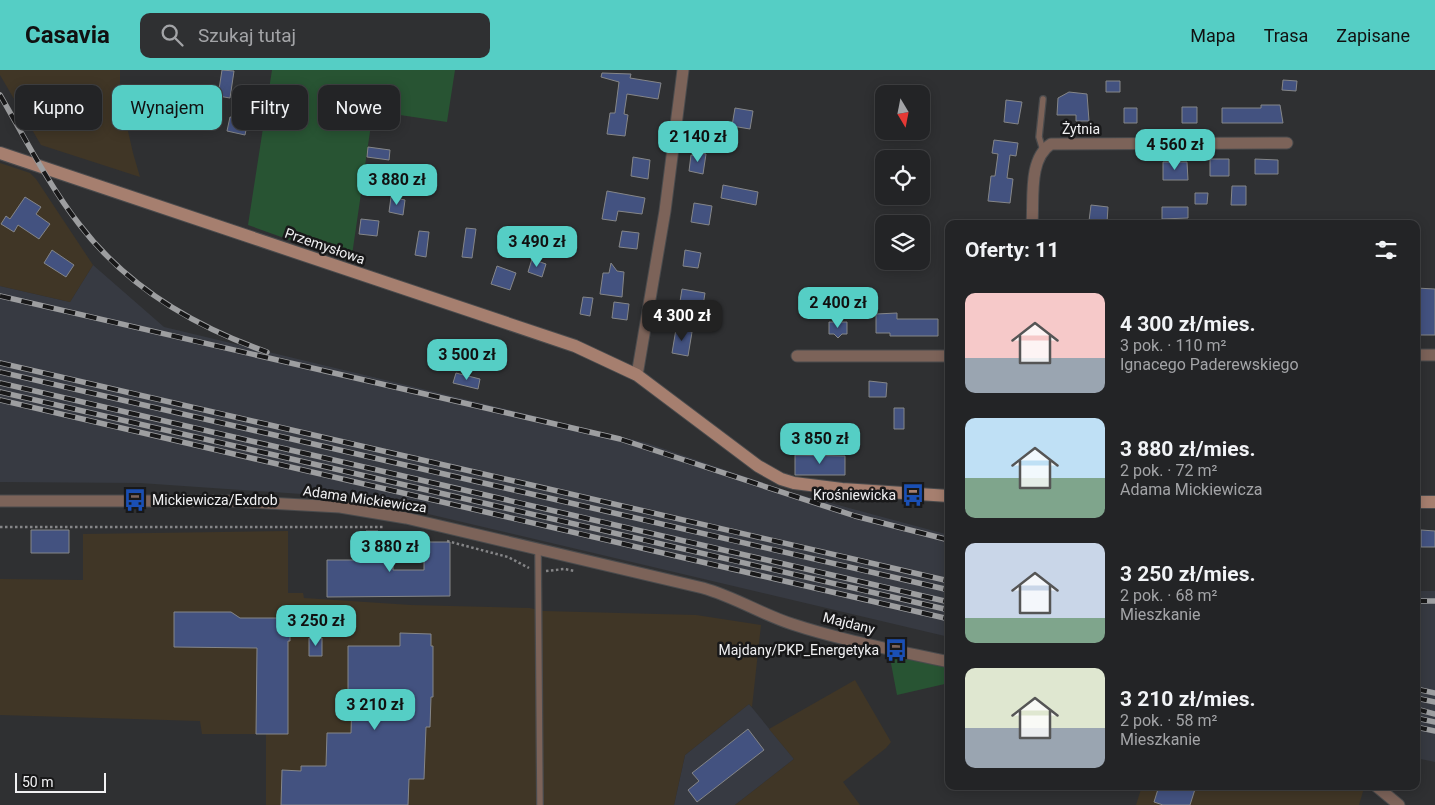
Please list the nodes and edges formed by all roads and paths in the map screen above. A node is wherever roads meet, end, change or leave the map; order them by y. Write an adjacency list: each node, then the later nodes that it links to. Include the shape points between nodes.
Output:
1 (683, 70): 11 (street, via 665,211)
2 (1043, 99): 4 (lane, via 1039,137)
3 (1287, 143): 4 (street, Żytnia, via 1051,144)
4 (1042, 150): 6 (street, via 1036,162)
5 (0, 153): 11 (street, Przemysłowa, via 575,346)
6 (1032, 220)
7 (1420, 355): 8 (street)
8 (1435, 355)
9 (798, 356): 10 (street)
10 (945, 356)
11 (637, 375): 12 (street, via 758,466 781,479 842,489)
12 (945, 496)
13 (0, 501): 19 (street, Adama Mickiewicza, via 222,501 340,507 406,518)
14 (1420, 502): 15 (street)
15 (1435, 502)
16 (0, 527): 17 (path)
17 (388, 527)
18 (442, 539): 20 (path, via 508,557)
19 (538, 548): 20 (lane); 22 (street, Adama Mickiewicza, via 703,588)
20 (538, 573): 21 (path, via 564,569); 25 (lane)
21 (583, 573)
22 (745, 603): 23 (street, Majdany, via 795,625)
23 (945, 661)
24 (1381, 790): 26 (street)
25 (540, 805)
26 (1399, 805)

